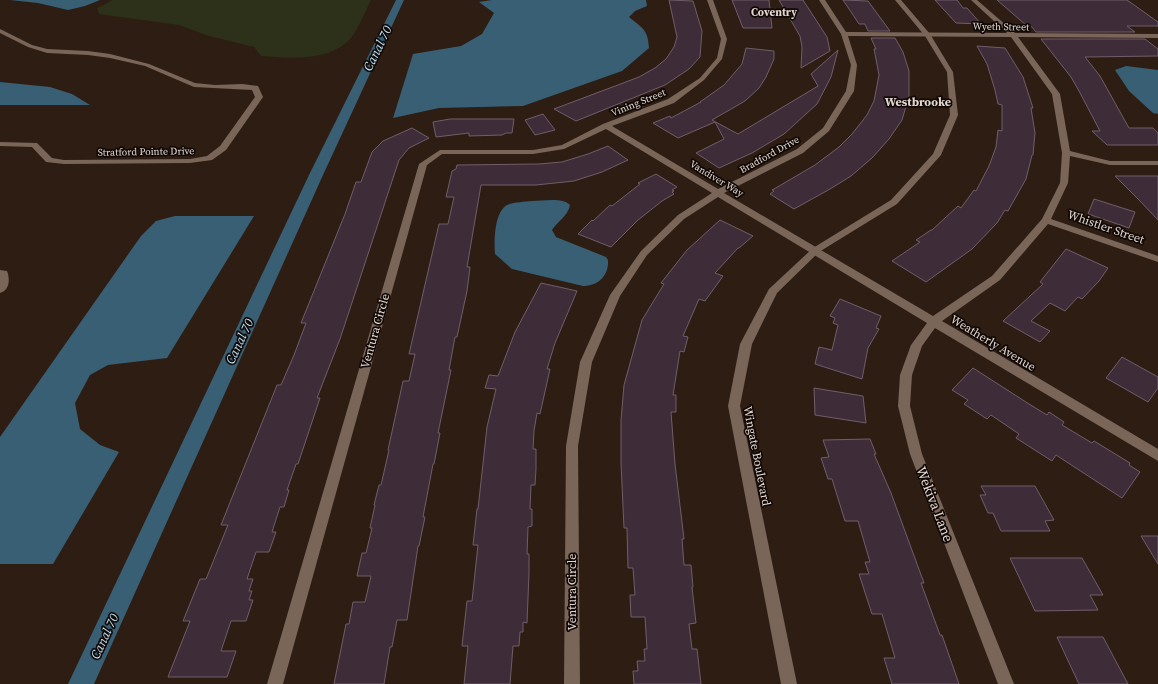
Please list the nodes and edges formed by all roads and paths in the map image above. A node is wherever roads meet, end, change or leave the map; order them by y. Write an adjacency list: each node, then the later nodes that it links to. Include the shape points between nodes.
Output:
1 (710, 0): 10 (street, Vining Street, via 724,39 720,58 702,79 671,101)
2 (822, 0): 6 (street, Bradford Drive)
3 (898, 0): 7 (street, Wingate Boulevard)
4 (974, 0): 8 (street, Whistler Street)
5 (0, 31): 11 (street, Stratford Pointe Drive, via 30,46 47,51 88,52 110,56 147,65 194,85 255,88 259,97 223,148 210,158 190,161 64,162 49,160 34,144)
6 (844, 34): 7 (street, Wyeth Street); 14 (street, Bradford Drive, via 854,65 850,91 826,129 800,151)
7 (928, 35): 8 (street, Wyeth Street); 16 (street, Wingate Boulevard, via 950,72 954,116 937,155 894,202)
8 (1014, 36): 9 (street, Wyeth Street); 12 (street, Whistler Street, via 1056,94)
9 (1158, 36)
10 (606, 126): 14 (street, Vandiver Way); 22 (street, Ventura Circle, via 564,147 533,152 440,152 423,164)
11 (0, 144)
12 (1066, 153): 13 (street, via 1110,163); 15 (street, Whistler Street, via 1064,183)
13 (1158, 163)
14 (719, 192): 16 (street, Vandiver Way); 23 (street, Ventura Circle, via 681,217 644,253 615,295 586,362 572,446)
15 (1046, 220): 17 (street, Whistler Street); 20 (street, Whistler Street, via 996,278)
16 (816, 250): 20 (street, Weatherly Avenue); 24 (street, Wingate Boulevard, via 773,291 746,344 734,406)
17 (1158, 259)
18 (0, 273): 19 (street, via 3,274 3,286)
19 (0, 289)
20 (933, 322): 21 (street, Weatherly Avenue); 25 (street, Wekiva Lane, via 917,345 906,375 904,406 916,454)
21 (1158, 456)
22 (275, 684)
23 (572, 684)
24 (788, 684)
25 (1006, 684)

